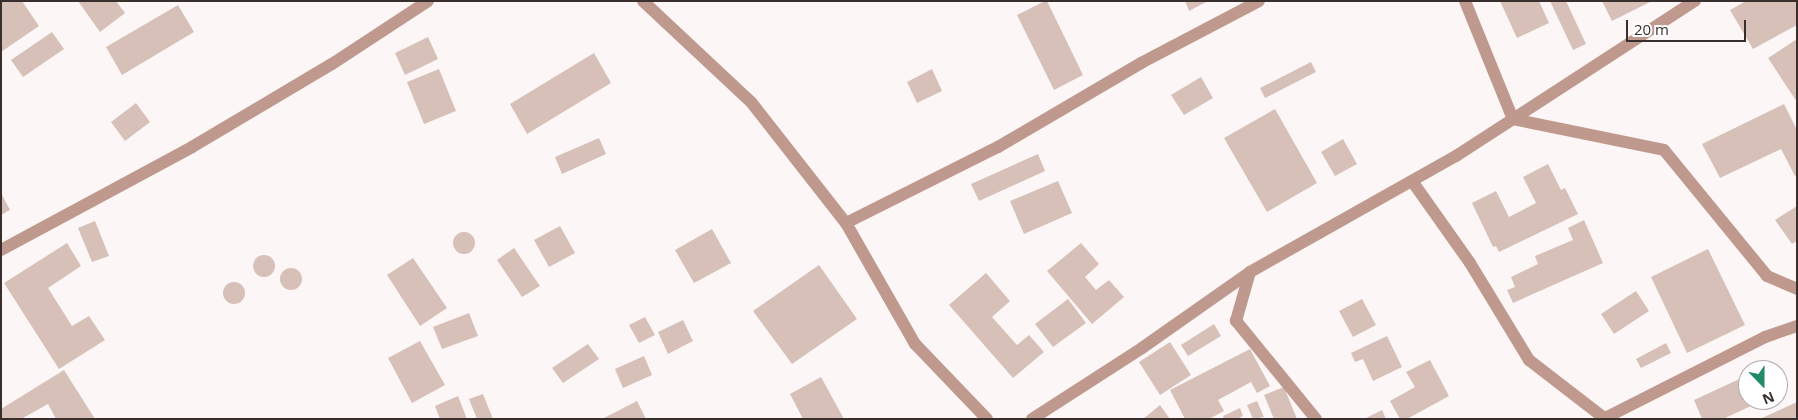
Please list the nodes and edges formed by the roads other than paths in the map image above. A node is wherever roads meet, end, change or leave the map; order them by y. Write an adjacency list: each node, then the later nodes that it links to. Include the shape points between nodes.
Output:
1 (428, 1): 9 (street, via 332,64 192,146)
2 (644, 1): 8 (street, via 752,102)
3 (1259, 1): 8 (street, via 1141,64 998,147)
4 (1465, 1): 6 (street)
5 (1695, 1): 6 (street)
6 (1513, 119): 7 (street); 11 (street, via 1664,150 1767,276)
7 (1412, 181): 10 (street); 13 (street, via 1470,263 1528,360)
8 (846, 223): 14 (street, via 914,344)
9 (1, 250)
10 (1250, 272): 15 (street, via 1142,348); 16 (street, via 1236,321)
11 (1797, 289)
12 (1797, 326): 13 (street, via 1765,337)
13 (1604, 418)
14 (987, 419)
15 (1032, 419)
16 (1316, 419)

